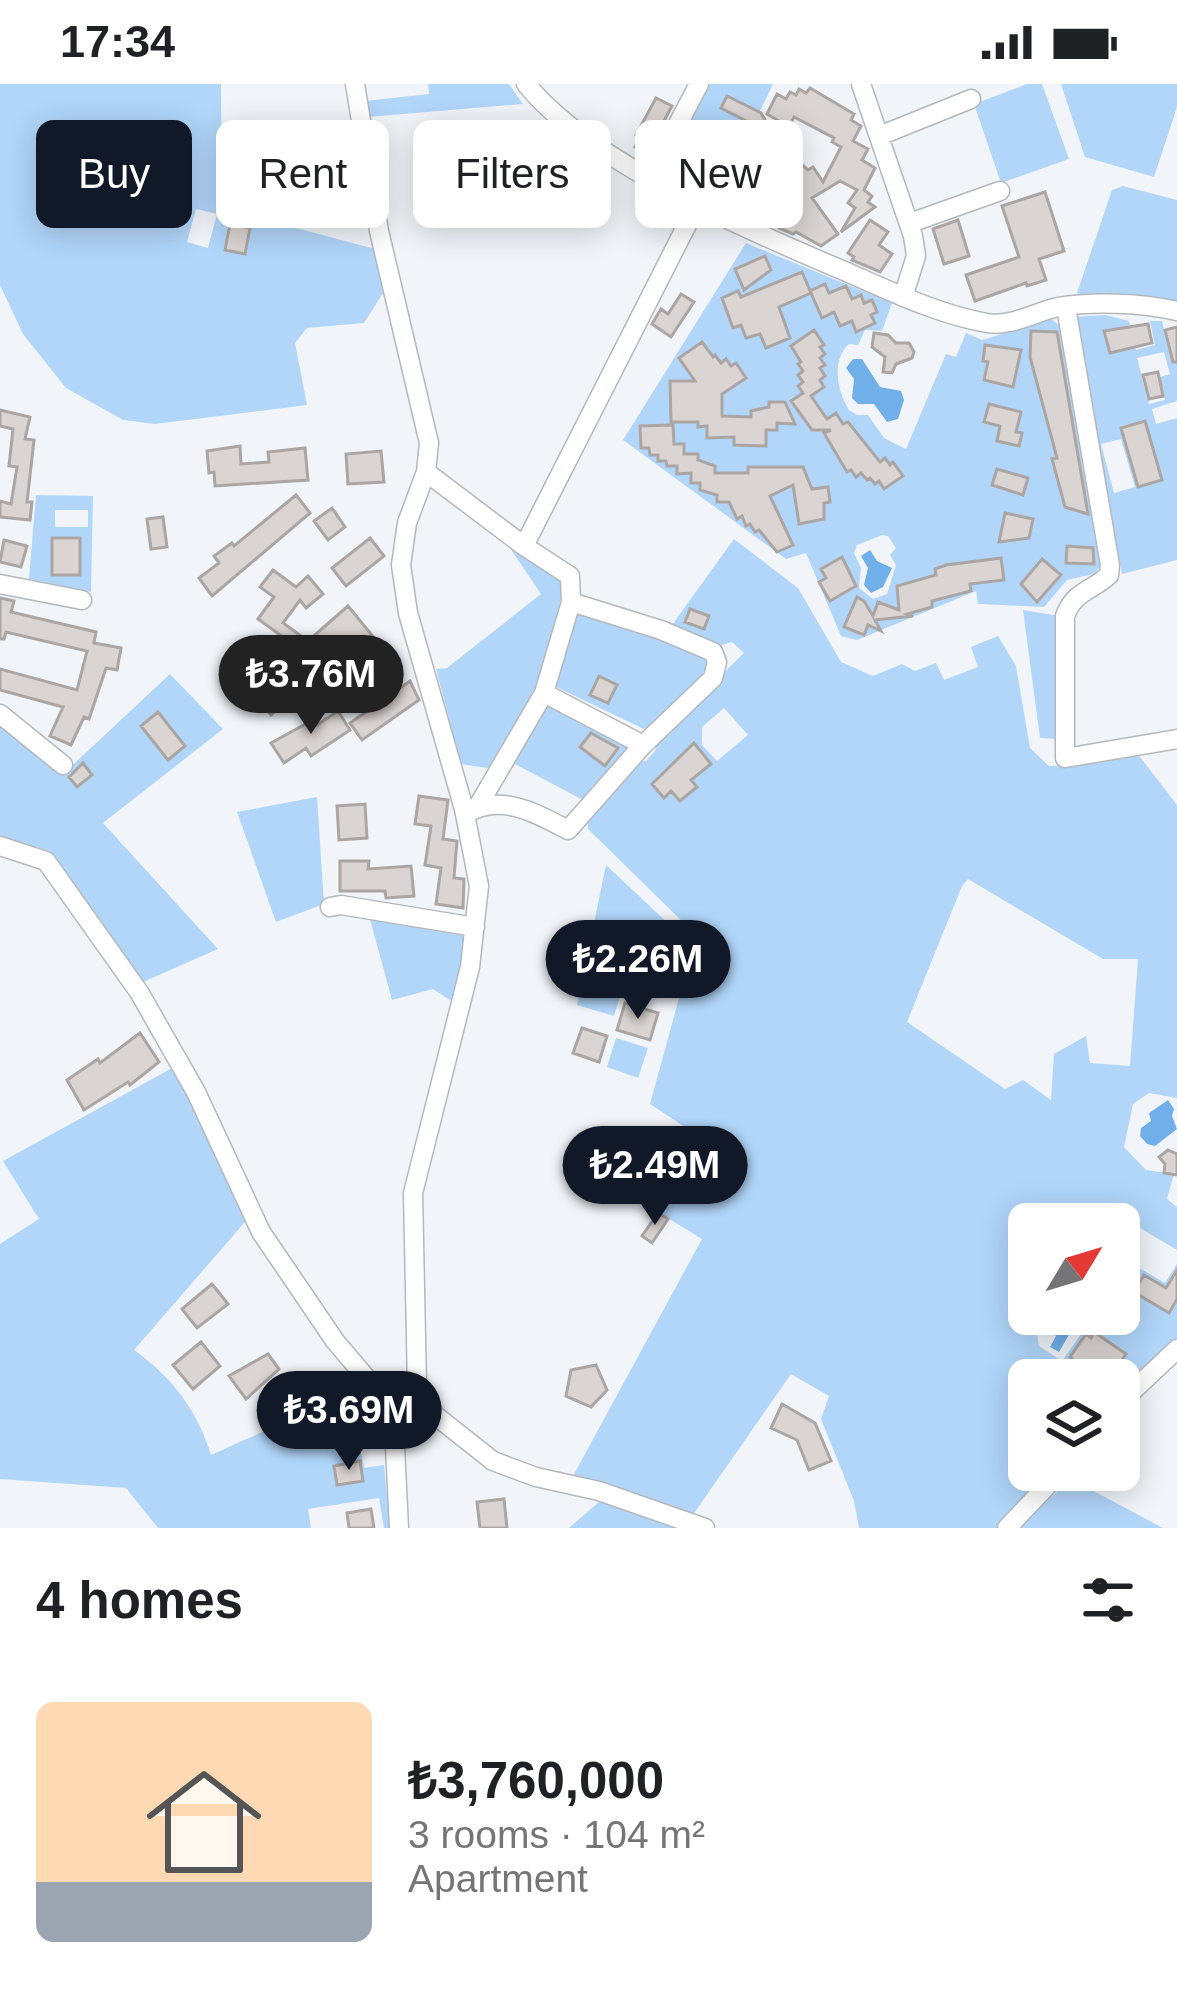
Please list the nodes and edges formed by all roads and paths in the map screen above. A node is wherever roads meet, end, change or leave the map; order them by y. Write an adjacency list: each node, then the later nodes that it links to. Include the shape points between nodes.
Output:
1 (356, 84): 16 (street, via 379,231 428,442)
2 (526, 84): 8 (street)
3 (699, 84): 6 (street)
4 (861, 84): 7 (street)
5 (971, 99): 7 (street)
6 (680, 120)
7 (879, 136): 10 (street)
8 (635, 168)
9 (1000, 191): 10 (street)
10 (910, 223): 13 (street, via 916,256)
11 (685, 228): 17 (street)
12 (744, 228): 13 (street)
13 (903, 297): 14 (street, via 990,324)
14 (1066, 307): 15 (street); 23 (street, via 1110,565 1109,575 1070,601 1065,616 1065,758)
15 (1177, 311)
16 (426, 472): 17 (street); 26 (street, via 401,565 418,652)
17 (524, 546): 20 (street, via 570,576)
18 (0, 584): 19 (street)
19 (82, 600)
20 (572, 602): 21 (street); 24 (street, via 713,652 713,679)
21 (544, 693): 24 (street); 26 (street)
22 (0, 714): 25 (street)
23 (1177, 739)
24 (644, 745): 26 (street, via 568,830 492,802)
25 (63, 765)
26 (472, 810): 29 (street)
27 (0, 846): 33 (street, via 46,861 139,992 261,1232)
28 (330, 907): 29 (street)
29 (475, 927): 32 (street, via 413,1193)
30 (1177, 1349): 31 (street)
31 (1140, 1384)
32 (417, 1386): 33 (street); 36 (street, via 436,1416 494,1460)
33 (385, 1400): 35 (street, via 394,1427)
34 (1041, 1491): 37 (street)
35 (399, 1528)
36 (706, 1528)
37 (1007, 1528)

